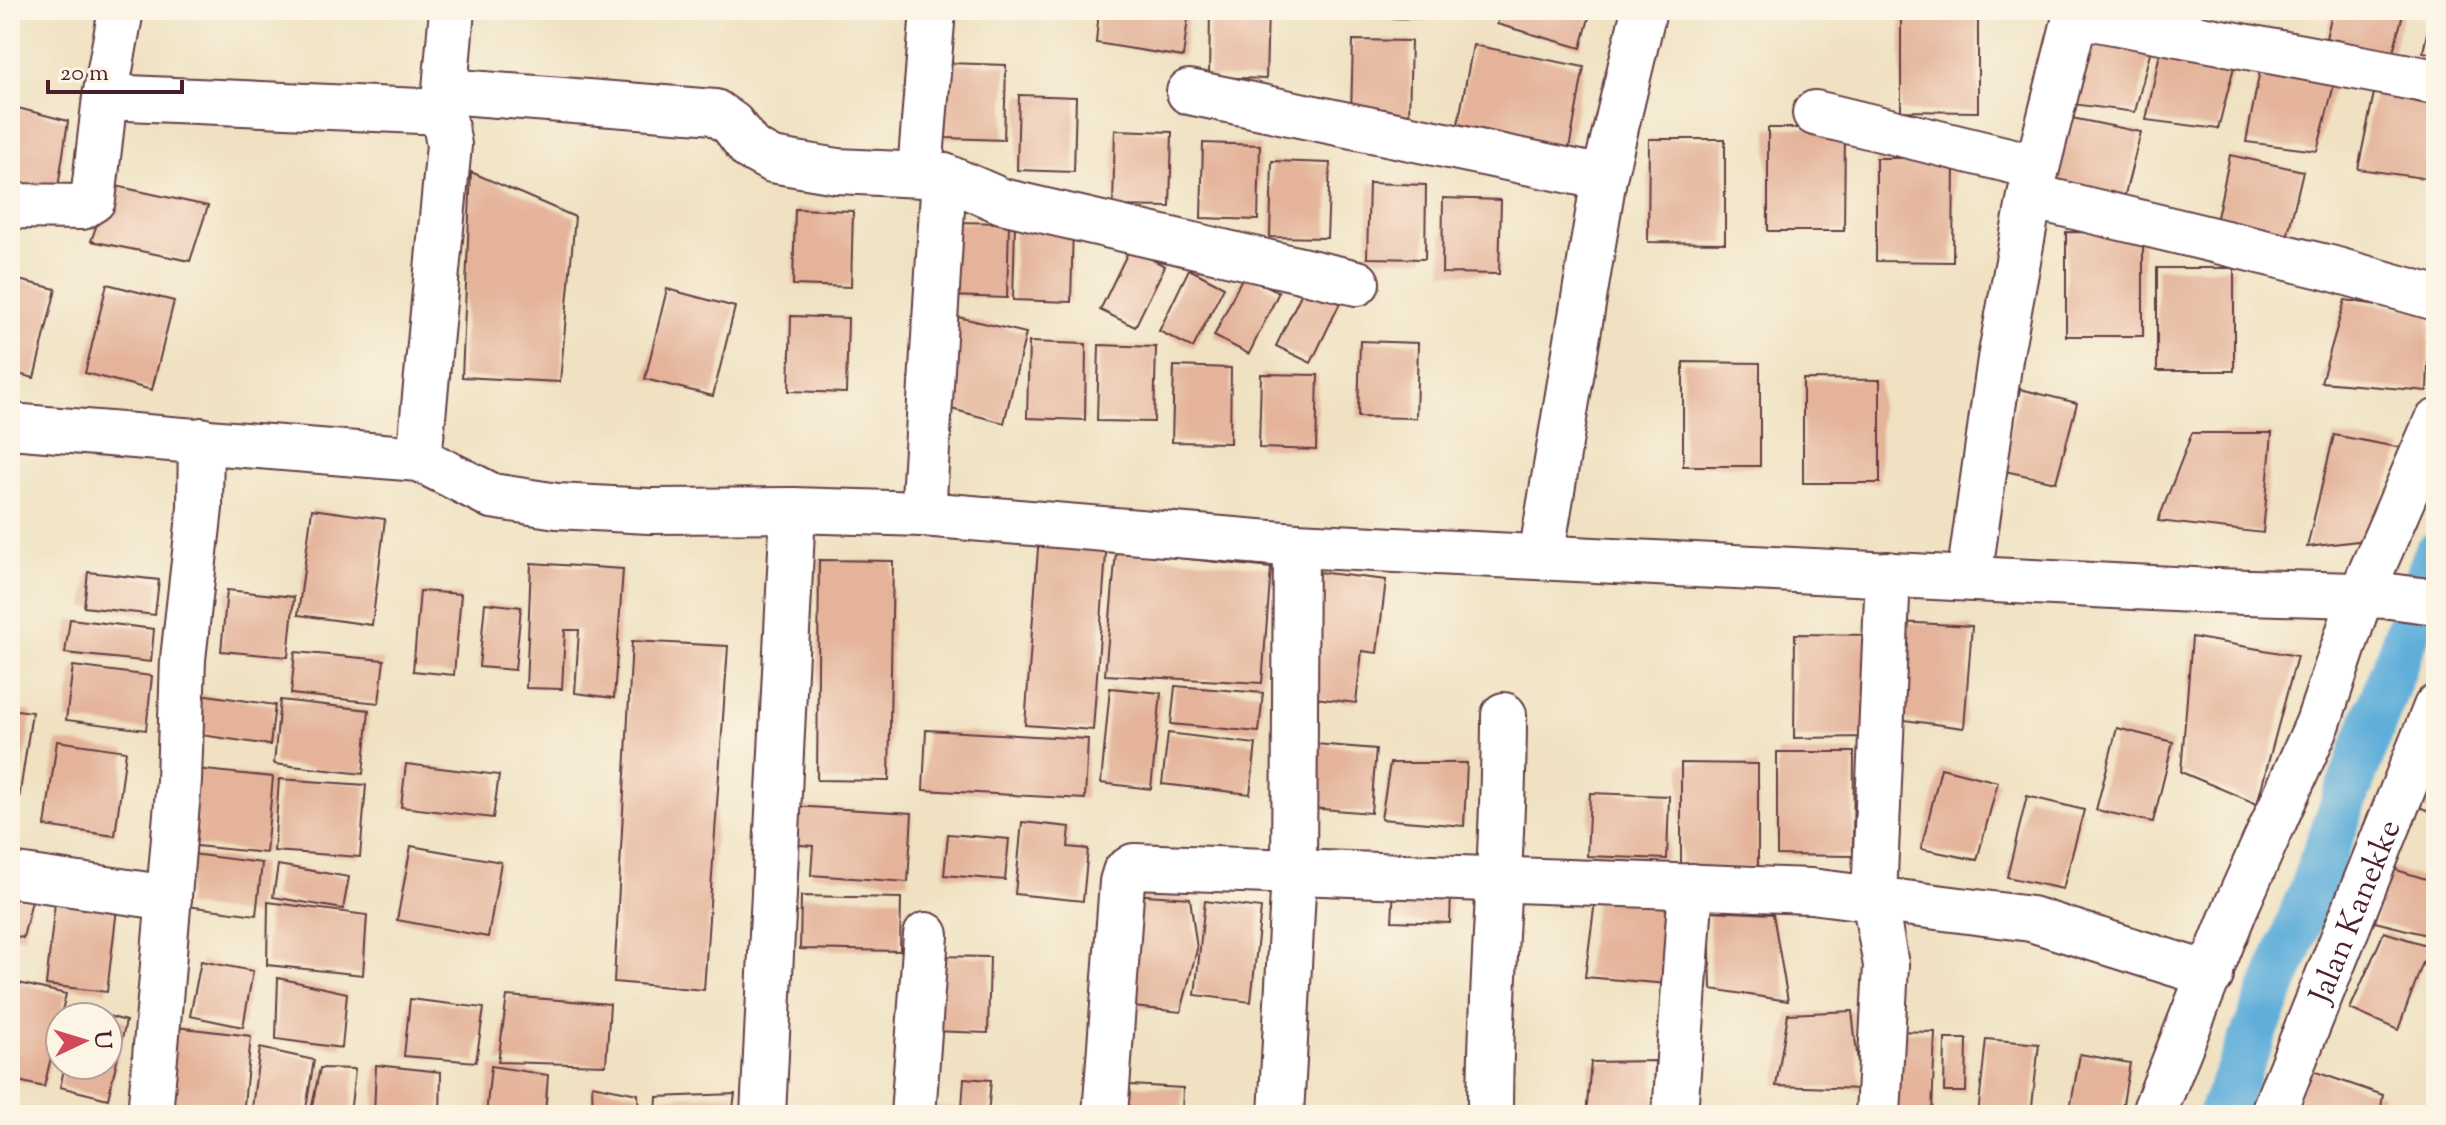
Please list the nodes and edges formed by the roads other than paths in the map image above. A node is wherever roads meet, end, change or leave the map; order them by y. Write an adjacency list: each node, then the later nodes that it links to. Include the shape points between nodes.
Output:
1 (121, 10): 8 (street)
2 (452, 10): 9 (street)
3 (933, 10): 11 (street)
4 (1644, 10): 12 (street)
5 (2076, 13): 6 (street); 13 (street)
6 (2436, 82)
7 (1189, 92): 12 (street)
8 (105, 97): 9 (street); 14 (street, via 93,200 82,207)
9 (444, 101): 11 (street, via 715,112 750,148 772,160 837,171); 20 (street, via 449,145)
10 (1815, 113): 13 (street)
11 (932, 174): 15 (street, via 1002,201); 22 (street)
12 (1604, 178): 24 (street)
13 (2034, 181): 16 (street); 26 (street, via 2000,359)
14 (10, 206)
15 (1357, 283)
16 (2436, 298)
17 (2436, 422): 27 (street)
18 (10, 426): 19 (street)
19 (201, 440): 20 (street); 35 (street)
20 (419, 459): 21 (street, via 492,496 557,506)
21 (793, 510): 22 (street); 40 (street)
22 (923, 514): 23 (street)
23 (1296, 545): 24 (street); 31 (street)
24 (1541, 557): 25 (street)
25 (1888, 574): 26 (street); 36 (street)
26 (1969, 578): 27 (street)
27 (2375, 596): 28 (street); 38 (street, via 2236,907)
28 (2436, 602)
29 (2436, 707): 48 (street, Jalan Kanekke)
30 (1504, 715): 33 (street)
31 (1294, 873): 33 (street); 42 (street, via 1154,864 1125,872); 43 (street)
32 (10, 875): 35 (street)
33 (1501, 878): 34 (street); 44 (street, via 1490,1007)
34 (1691, 886): 36 (street); 45 (street)
35 (169, 898): 39 (street)
36 (1874, 898): 38 (street, via 2031,919); 46 (street, via 1886,965)
37 (926, 935): 41 (street)
38 (2211, 975): 47 (street)
39 (150, 1115)
40 (763, 1115)
41 (913, 1115)
42 (1105, 1115)
43 (1281, 1115)
44 (1490, 1115)
45 (1675, 1115)
46 (1878, 1115)
47 (2153, 1115)
48 (2272, 1115)

